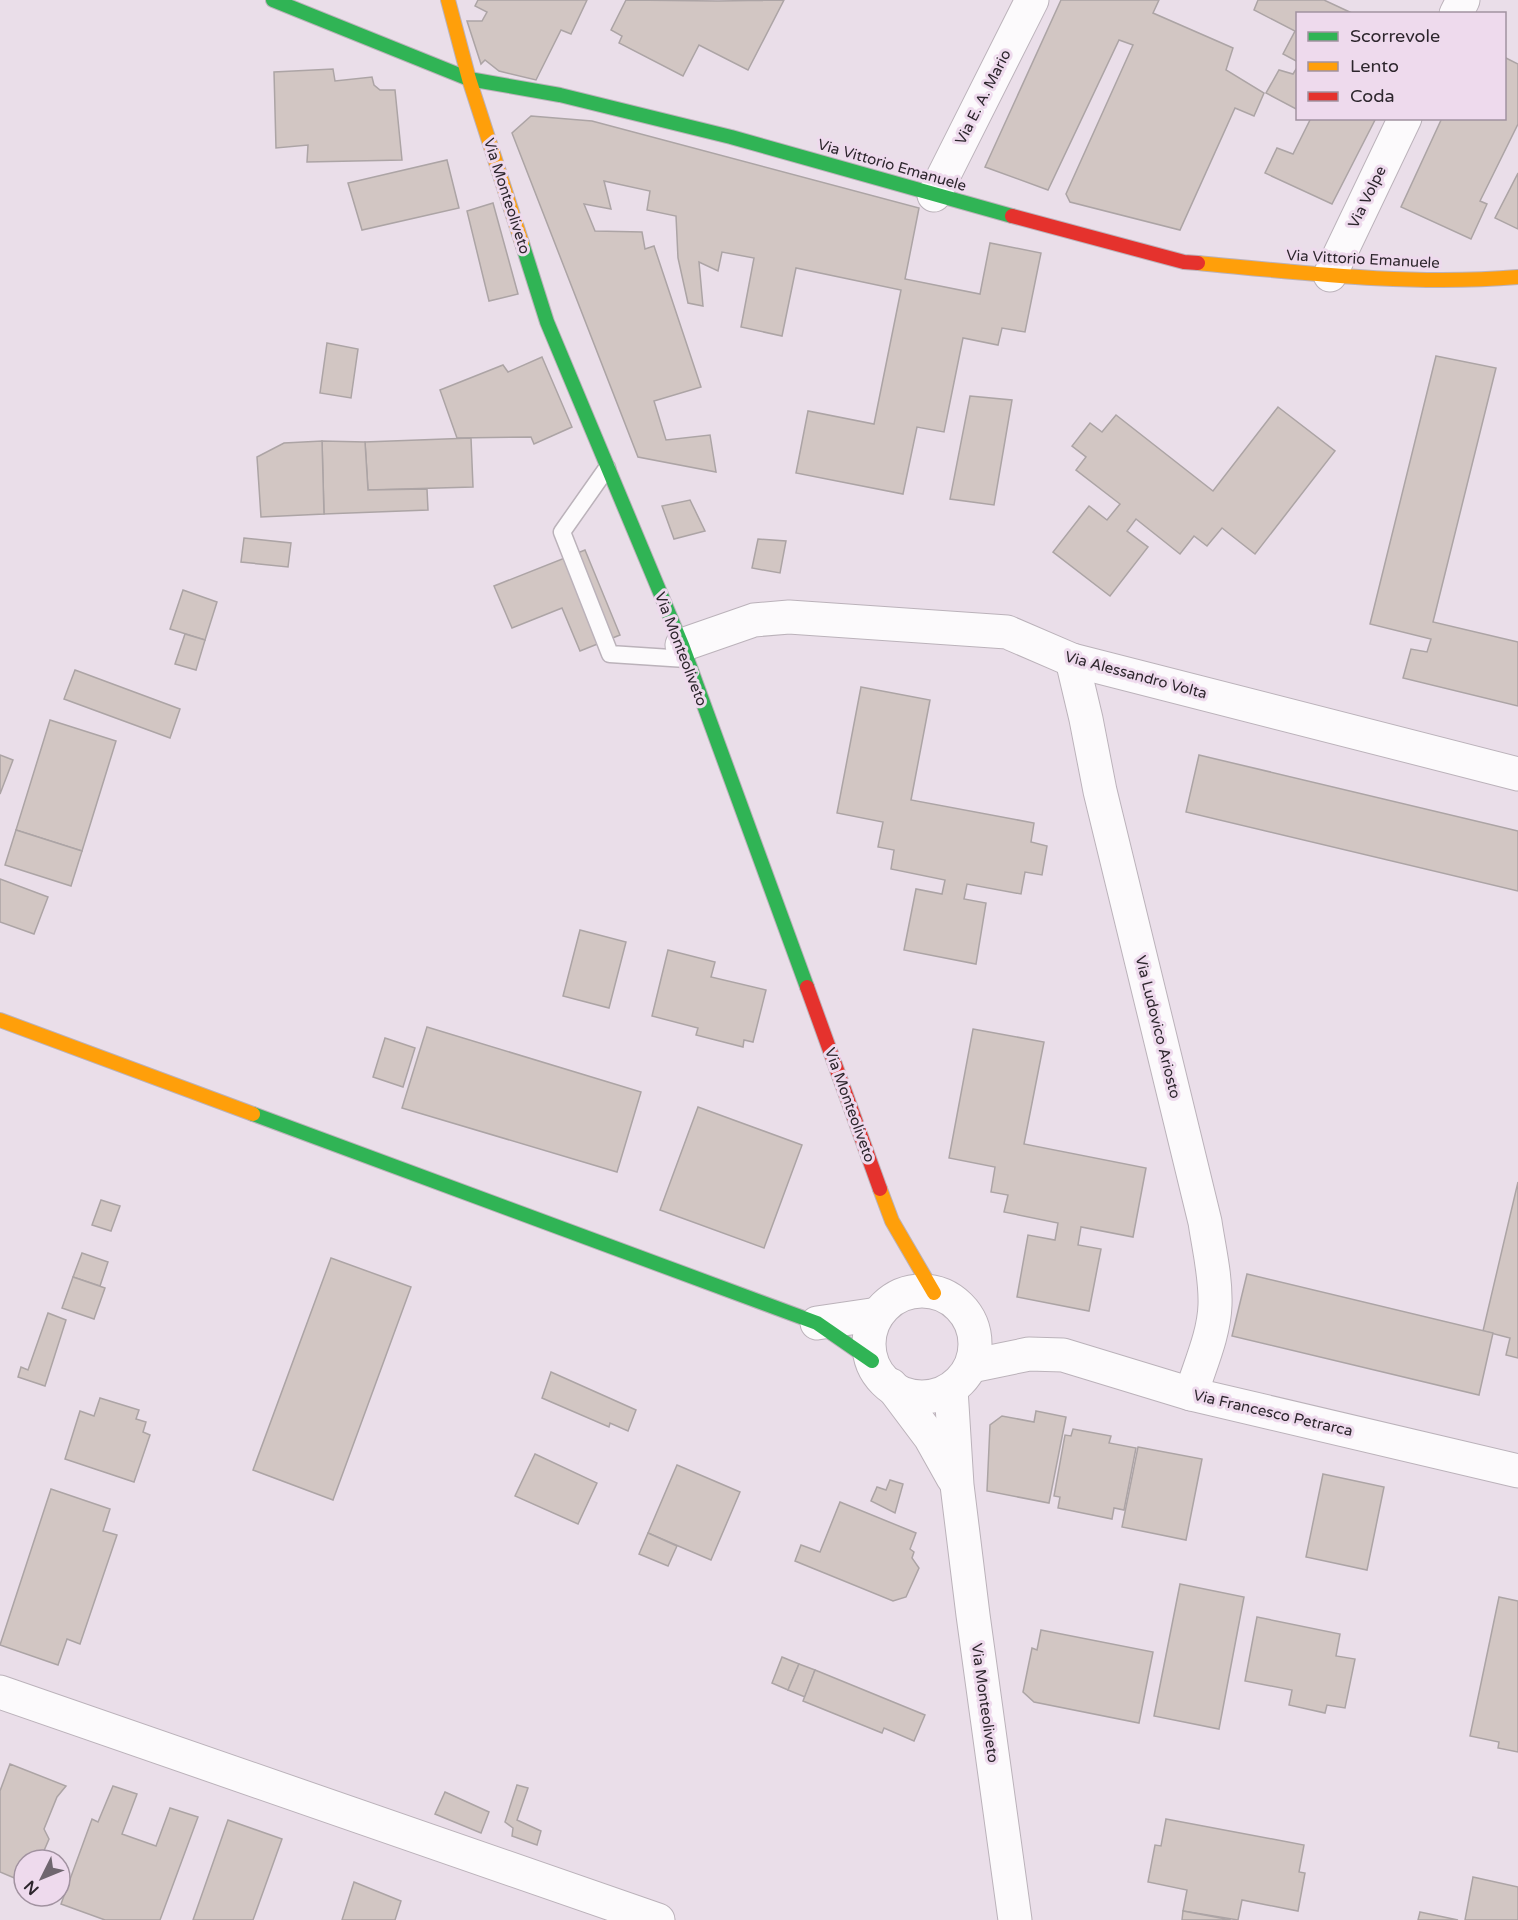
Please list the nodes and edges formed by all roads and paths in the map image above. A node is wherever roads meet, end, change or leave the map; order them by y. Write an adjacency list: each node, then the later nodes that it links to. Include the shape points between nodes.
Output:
1 (273, 0): 4 (street, Via Vittorio Emanuele)
2 (448, 0): 4 (street, Via Monteoliveto)
3 (1032, 0): 6 (street, Via E. A. Mario)
4 (469, 78): 6 (street, Via Vittorio Emanuele, via 674,123); 9 (street, Via Monteoliveto, via 547,322)
5 (1404, 120): 7 (street, Via Volpe)
6 (934, 195): 7 (street, Via Vittorio Emanuele, via 1184,262)
7 (1330, 275): 8 (street, Via Vittorio Emanuele, via 1469,281)
8 (1518, 277)
9 (607, 468): 10 (street, Via Monteoliveto); 10 (lane, via 562,532 610,654)
10 (684, 652): 11 (street, Via Alessandro Volta, via 754,620 789,616 1006,632); 14 (street, Via Monteoliveto)
11 (1072, 660): 12 (street, Via Alessandro Volta); 22 (street, Via Ludovico Ariosto, via 1211,1259 1215,1304 1212,1327)
12 (1518, 774)
13 (0, 1020): 17 (street)
14 (892, 1221): 15 (street, Via Monteoliveto); 16 (street, Via Monteoliveto, via 900,1277)
15 (934, 1293): 16 (street, via 923,1290); 18 (street, via 957,1304)
16 (889, 1305): 17 (street); 20 (street, via 871,1331 870,1343)
17 (817, 1323): 20 (street)
18 (974, 1329): 19 (street, Via Francesco Petrarca); 21 (street, via 976,1347)
19 (1029, 1354): 21 (street, Via Francesco Petrarca); 22 (street, Via Francesco Petrarca, via 1063,1355)
20 (881, 1373): 21 (street, via 897,1391 915,1396 934,1396); 24 (street, Via Monteoliveto, via 930,1437)
21 (961, 1377): 24 (street, Via Monteoliveto)
22 (1191, 1394): 23 (street, Via Francesco Petrarca)
23 (1518, 1471)
24 (957, 1485): 27 (street, Via Monteoliveto)
25 (0, 1692): 26 (street)
26 (658, 1920)
27 (1015, 1920)

